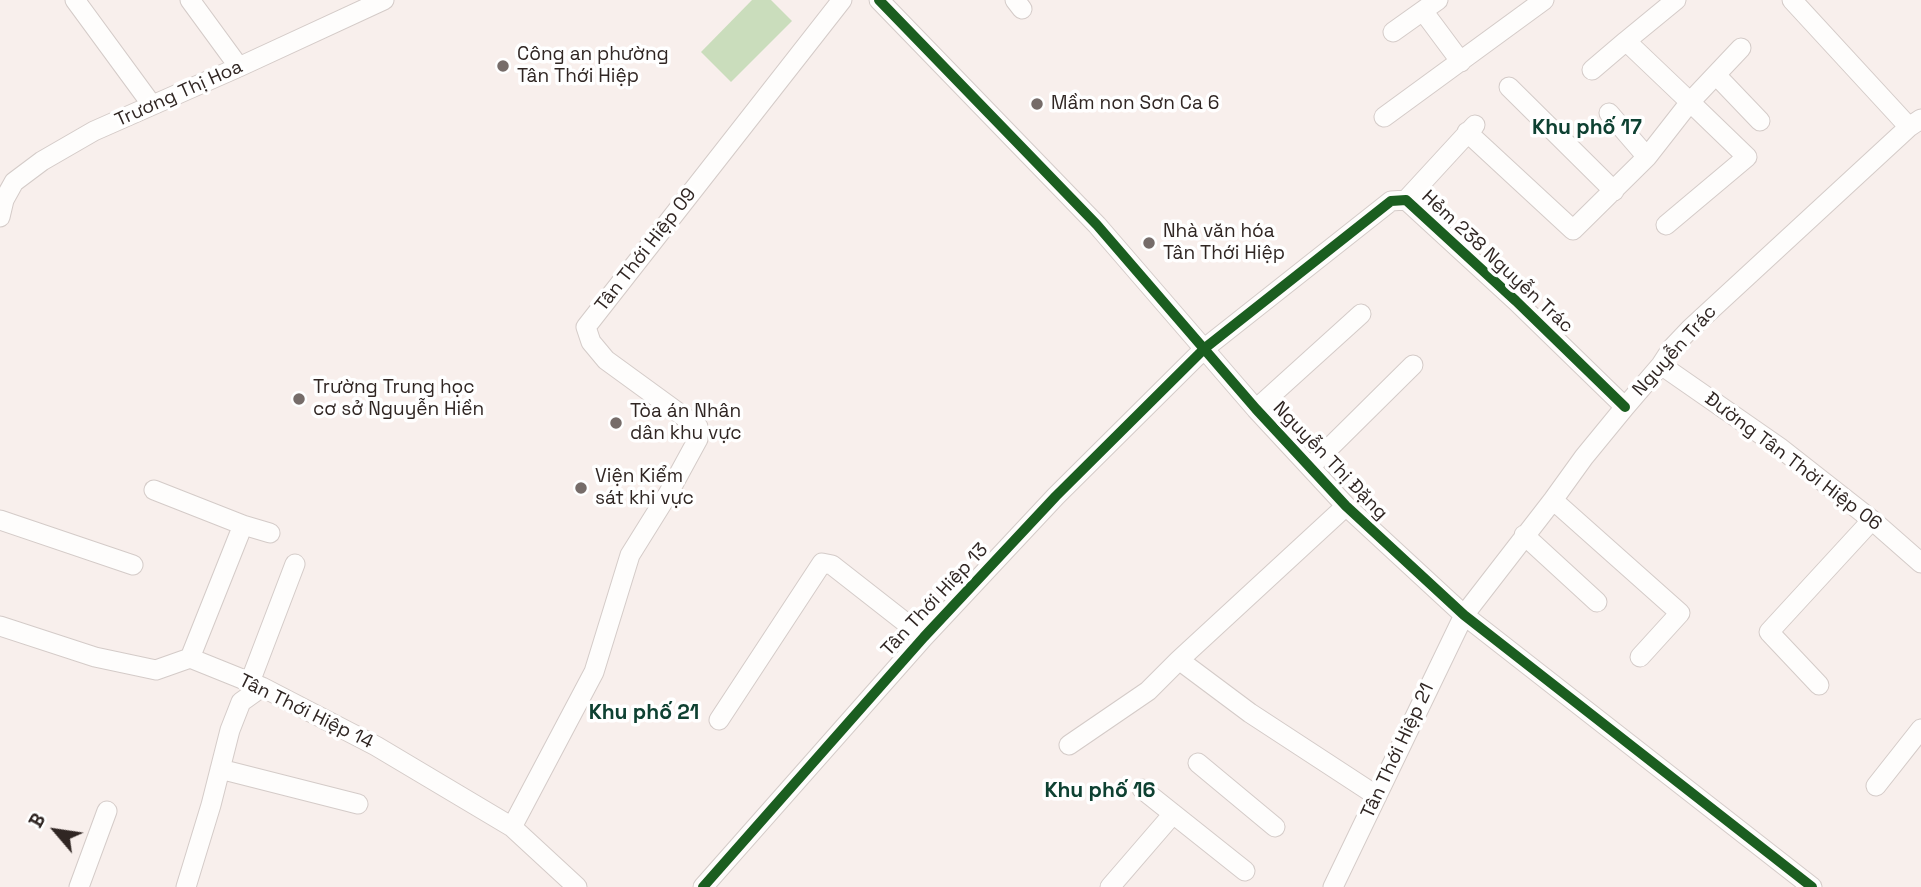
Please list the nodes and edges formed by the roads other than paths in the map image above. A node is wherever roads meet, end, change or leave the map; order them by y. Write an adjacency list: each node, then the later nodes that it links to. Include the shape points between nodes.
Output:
1 (75, 0): 19 (street)
2 (190, 0): 14 (street)
3 (384, 0): 14 (street, Trương Thị Hoa)
4 (842, 0): 68 (street, Tân Thới Hiệp 09, via 586,327 606,360 698,427 698,439 630,555 594,672)
5 (879, 0): 31 (street, Nguyễn Thị Đặng, via 1097,225)
6 (1544, 0): 13 (street)
7 (1675, 0): 11 (street)
8 (1792, 0): 23 (street)
9 (1430, 6): 10 (street); 13 (street)
10 (1393, 32)
11 (1626, 41): 15 (street); 18 (street)
12 (1741, 48): 16 (street)
13 (1461, 62): 21 (street)
14 (239, 67): 19 (street, Trương Thị Hoa)
15 (1592, 70)
16 (1716, 75): 18 (street); 22 (street)
17 (1509, 87): 26 (street)
18 (1690, 102): 24 (street); 29 (street, via 1747,157)
19 (152, 105): 25 (street, Trương Thị Hoa, via 94,131)
20 (1609, 113): 24 (street)
21 (1384, 117)
22 (1760, 121)
23 (1915, 123): 33 (street, Nguyễn Trác, via 1690,329)
24 (1647, 157): 26 (street)
25 (7, 182): 28 (street, Trương Thị Hoa)
26 (1614, 191): 27 (street, via 1573,230 1471,129)
27 (1406, 200): 31 (street, Hẻm 238 Nguyễn Trác, via 1391,201); 34 (street, Hẻm 238 Nguyễn Trác)
28 (0, 217)
29 (1666, 225)
30 (1361, 314): 35 (street)
31 (1205, 348): 35 (street, Nguyễn Thị Đặng); 51 (street, Tân Thới Hiệp 13)
32 (1413, 365): 36 (street)
33 (1661, 365): 34 (street, Nguyễn Trác); 41 (street, Đường Tân Thời Hiệp 06, via 1779,447)
34 (1625, 407): 38 (street, Nguyễn Trác)
35 (1256, 409): 36 (street, Nguyễn Thị Đặng)
36 (1310, 467): 39 (street, Nguyễn Thị Đặng)
37 (154, 490): 42 (street)
38 (1553, 500): 44 (street, Nguyễn Trác); 52 (street, via 1680,613)
39 (1346, 506): 49 (street, Nguyễn Thị Đặng); 54 (street)
40 (0, 520): 47 (street)
41 (1872, 520): 45 (street, Đường Tân Thời Hiệp 06); 56 (street, via 1769,632)
42 (243, 525): 43 (street); 53 (street)
43 (270, 533)
44 (1524, 535): 48 (street); 49 (street, Nguyễn Trác)
45 (1921, 563)
46 (295, 564): 55 (street)
47 (133, 565)
48 (1597, 602)
49 (1464, 615): 64 (street, Tân Thới Hiệp 21); 77 (street, Nguyễn Thị Đặng)
50 (0, 626): 53 (street, via 95,657 156,670)
51 (923, 637): 57 (street, via 832,565 822,563); 74 (street, Tân Thới Hiệp 13)
52 (1640, 657)
53 (190, 659): 55 (street, Tân Thới Hiệp 14)
54 (1179, 660): 59 (street, via 1147,691); 64 (street)
55 (256, 684): 61 (street, via 241,702); 68 (street, Tân Thới Hiệp 14, via 376,746)
56 (1819, 685)
57 (719, 720)
58 (1921, 730): 62 (street)
59 (1069, 745)
60 (1198, 763): 69 (street)
61 (220, 769): 65 (street); 72 (street)
62 (1877, 786)
63 (1143, 789): 67 (street)
64 (1377, 796): 76 (street, Tân Thới Hiệp 21)
65 (358, 804)
66 (107, 811): 71 (street)
67 (1173, 814): 70 (street); 75 (street)
68 (512, 827): 73 (street, Tân Thới Hiệp 14)
69 (1275, 827)
70 (1245, 871)
71 (79, 887)
72 (186, 887)
73 (577, 887)
74 (704, 887)
75 (1110, 887)
76 (1333, 887)
77 (1812, 887)

